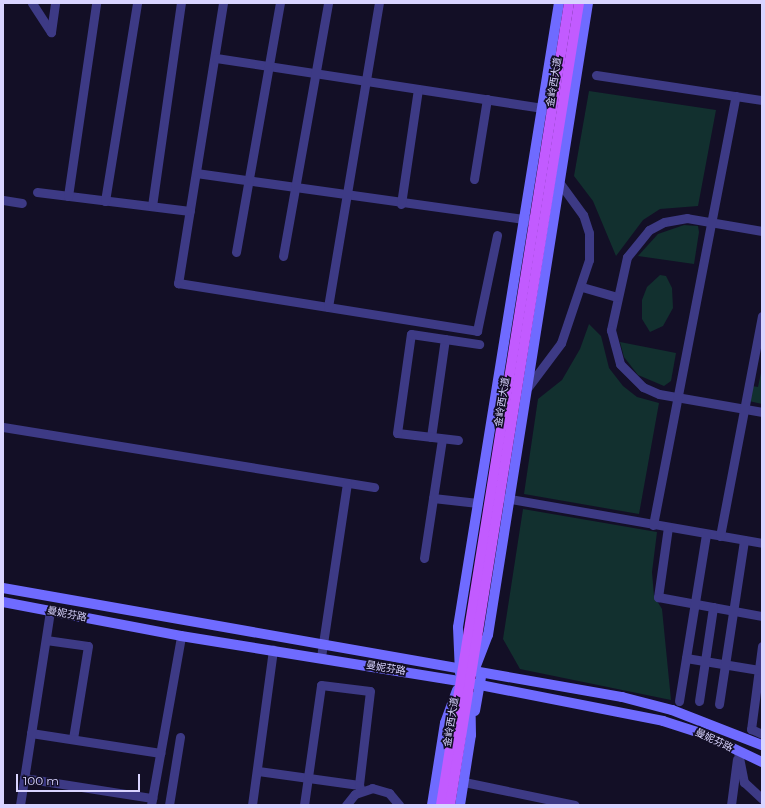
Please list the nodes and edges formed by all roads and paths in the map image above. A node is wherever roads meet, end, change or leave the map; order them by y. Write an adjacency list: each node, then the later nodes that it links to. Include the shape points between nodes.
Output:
1 (32, 3): 2 (street, via 51,32)
2 (56, 3)
3 (96, 3): 31 (street)
4 (137, 3): 34 (street)
5 (182, 3): 37 (street)
6 (223, 3): 14 (street)
7 (280, 3): 15 (street)
8 (328, 3): 16 (street)
9 (379, 3): 18 (street)
10 (559, 3): 23 (street)
11 (569, 3): 24 (main road, 金岭西大道)
12 (588, 3): 28 (street)
13 (580, 5): 62 (main road, 金岭西大道)
14 (216, 58): 15 (street); 25 (street)
15 (269, 66): 16 (street); 27 (street)
16 (315, 73): 18 (street); 29 (street)
17 (596, 75): 20 (street)
18 (368, 81): 19 (street); 32 (street)
19 (418, 89): 21 (street); 36 (street)
20 (736, 96): 22 (street); 41 (street)
21 (487, 99): 23 (street); 26 (street)
22 (762, 100)
23 (542, 108): 24 (street); 39 (street)
24 (552, 110): 40 (main road, 金岭西大道)
25 (196, 173): 27 (street); 38 (street)
26 (474, 179)
27 (248, 181): 29 (street); 44 (street)
28 (561, 185): 46 (street, via 579,207 589,233 589,260); 52 (street)
29 (294, 189): 32 (street); 45 (street)
30 (37, 192): 31 (street)
31 (68, 196): 34 (street)
32 (348, 197): 36 (street); 48 (street)
33 (3, 200): 35 (street)
34 (105, 201): 37 (street)
35 (22, 203)
36 (401, 204): 39 (street)
37 (152, 206): 38 (street)
38 (190, 211): 48 (street, via 178,283)
39 (524, 219): 40 (street); 65 (street)
40 (534, 221): 89 (main road, 金岭西大道)
41 (711, 222): 42 (street); 47 (street, via 679,218 649,230 627,257); 53 (street)
42 (762, 231)
43 (497, 235): 48 (street, via 477,331)
44 (236, 252)
45 (282, 256)
46 (582, 287): 47 (street); 52 (street, via 561,343)
47 (617, 296): 53 (street, via 611,334 620,364 643,387)
48 (328, 307)
49 (762, 316): 54 (street)
50 (445, 339): 51 (street); 57 (street); 57 (street, via 411,334 397,434)
51 (479, 344)
52 (528, 387): 64 (street)
53 (677, 397): 54 (street); 66 (street)
54 (744, 409): 55 (street); 69 (street)
55 (762, 412)
56 (3, 427): 60 (street)
57 (431, 437): 58 (street)
58 (442, 439): 59 (street); 63 (street)
59 (458, 440)
60 (347, 483): 61 (street); 82 (street)
61 (374, 487)
62 (499, 497): 64 (street); 89 (main road, 金岭西大道)
63 (433, 498): 65 (street); 72 (street)
64 (510, 499): 66 (street); 89 (street, via 488,635)
65 (478, 503): 89 (street, via 458,627)
66 (653, 525): 67 (street)
67 (668, 527): 68 (street); 75 (street, via 658,597)
68 (706, 534): 69 (street); 75 (street)
69 (720, 536): 70 (street)
70 (744, 540): 71 (street); 77 (street)
71 (762, 543)
72 (424, 558)
73 (3, 588): 82 (street, 曼妮芬路)
74 (3, 602): 78 (street, 曼妮芬路)
75 (695, 604): 76 (street); 86 (street)
76 (713, 607): 77 (street); 87 (street)
77 (732, 610): 79 (street); 88 (street)
78 (50, 611): 80 (street, 曼妮芬路); 81 (street)
79 (762, 616)
80 (181, 636): 84 (street, 曼妮芬路); 101 (street)
81 (46, 640): 95 (street); 98 (street, via 88,646)
82 (323, 644): 85 (street); 89 (street, 曼妮芬路)
83 (762, 646): 90 (street)
84 (273, 649): 85 (street, 曼妮芬路); 103 (street)
85 (321, 657): 91 (street, 曼妮芬路)
86 (686, 658): 87 (street); 92 (street)
87 (705, 661): 88 (street); 93 (street)
88 (725, 664): 90 (street); 94 (street)
89 (467, 670): 91 (main road, 金岭西大道); 91 (street); 99 (street, 曼妮芬路, via 672,710)
90 (759, 670): 96 (street, via 750,729)
91 (465, 682): 100 (street, 曼妮芬路, via 663,721 701,733); 106 (street, via 471,735); 116 (street, via 445,723); 117 (main road, 金岭西大道); 118 (main road, 金岭西大道)
92 (679, 700)
93 (699, 701)
94 (719, 704)
95 (31, 733): 98 (street); 104 (street)
96 (762, 734)
97 (180, 738): 111 (street)
98 (73, 740): 101 (street)
99 (762, 745)
100 (738, 752): 102 (street, 曼妮芬路); 108 (street, via 744,782); 121 (street)
101 (160, 753): 109 (street)
102 (762, 762)
103 (258, 771): 105 (street); 112 (street)
104 (24, 778): 109 (street); 110 (street)
105 (308, 778): 107 (street); 107 (street, via 320,685 370,691); 113 (street)
106 (464, 782): 119 (street); 120 (street)
107 (360, 788): 114 (street); 115 (street, via 383,790)
108 (762, 798)
109 (152, 802)
110 (20, 805)
111 (169, 805)
112 (252, 805)
113 (304, 805)
114 (346, 805)
115 (399, 805)
116 (432, 805)
117 (441, 805)
118 (450, 805)
119 (460, 805)
120 (575, 805)
121 (731, 805)

